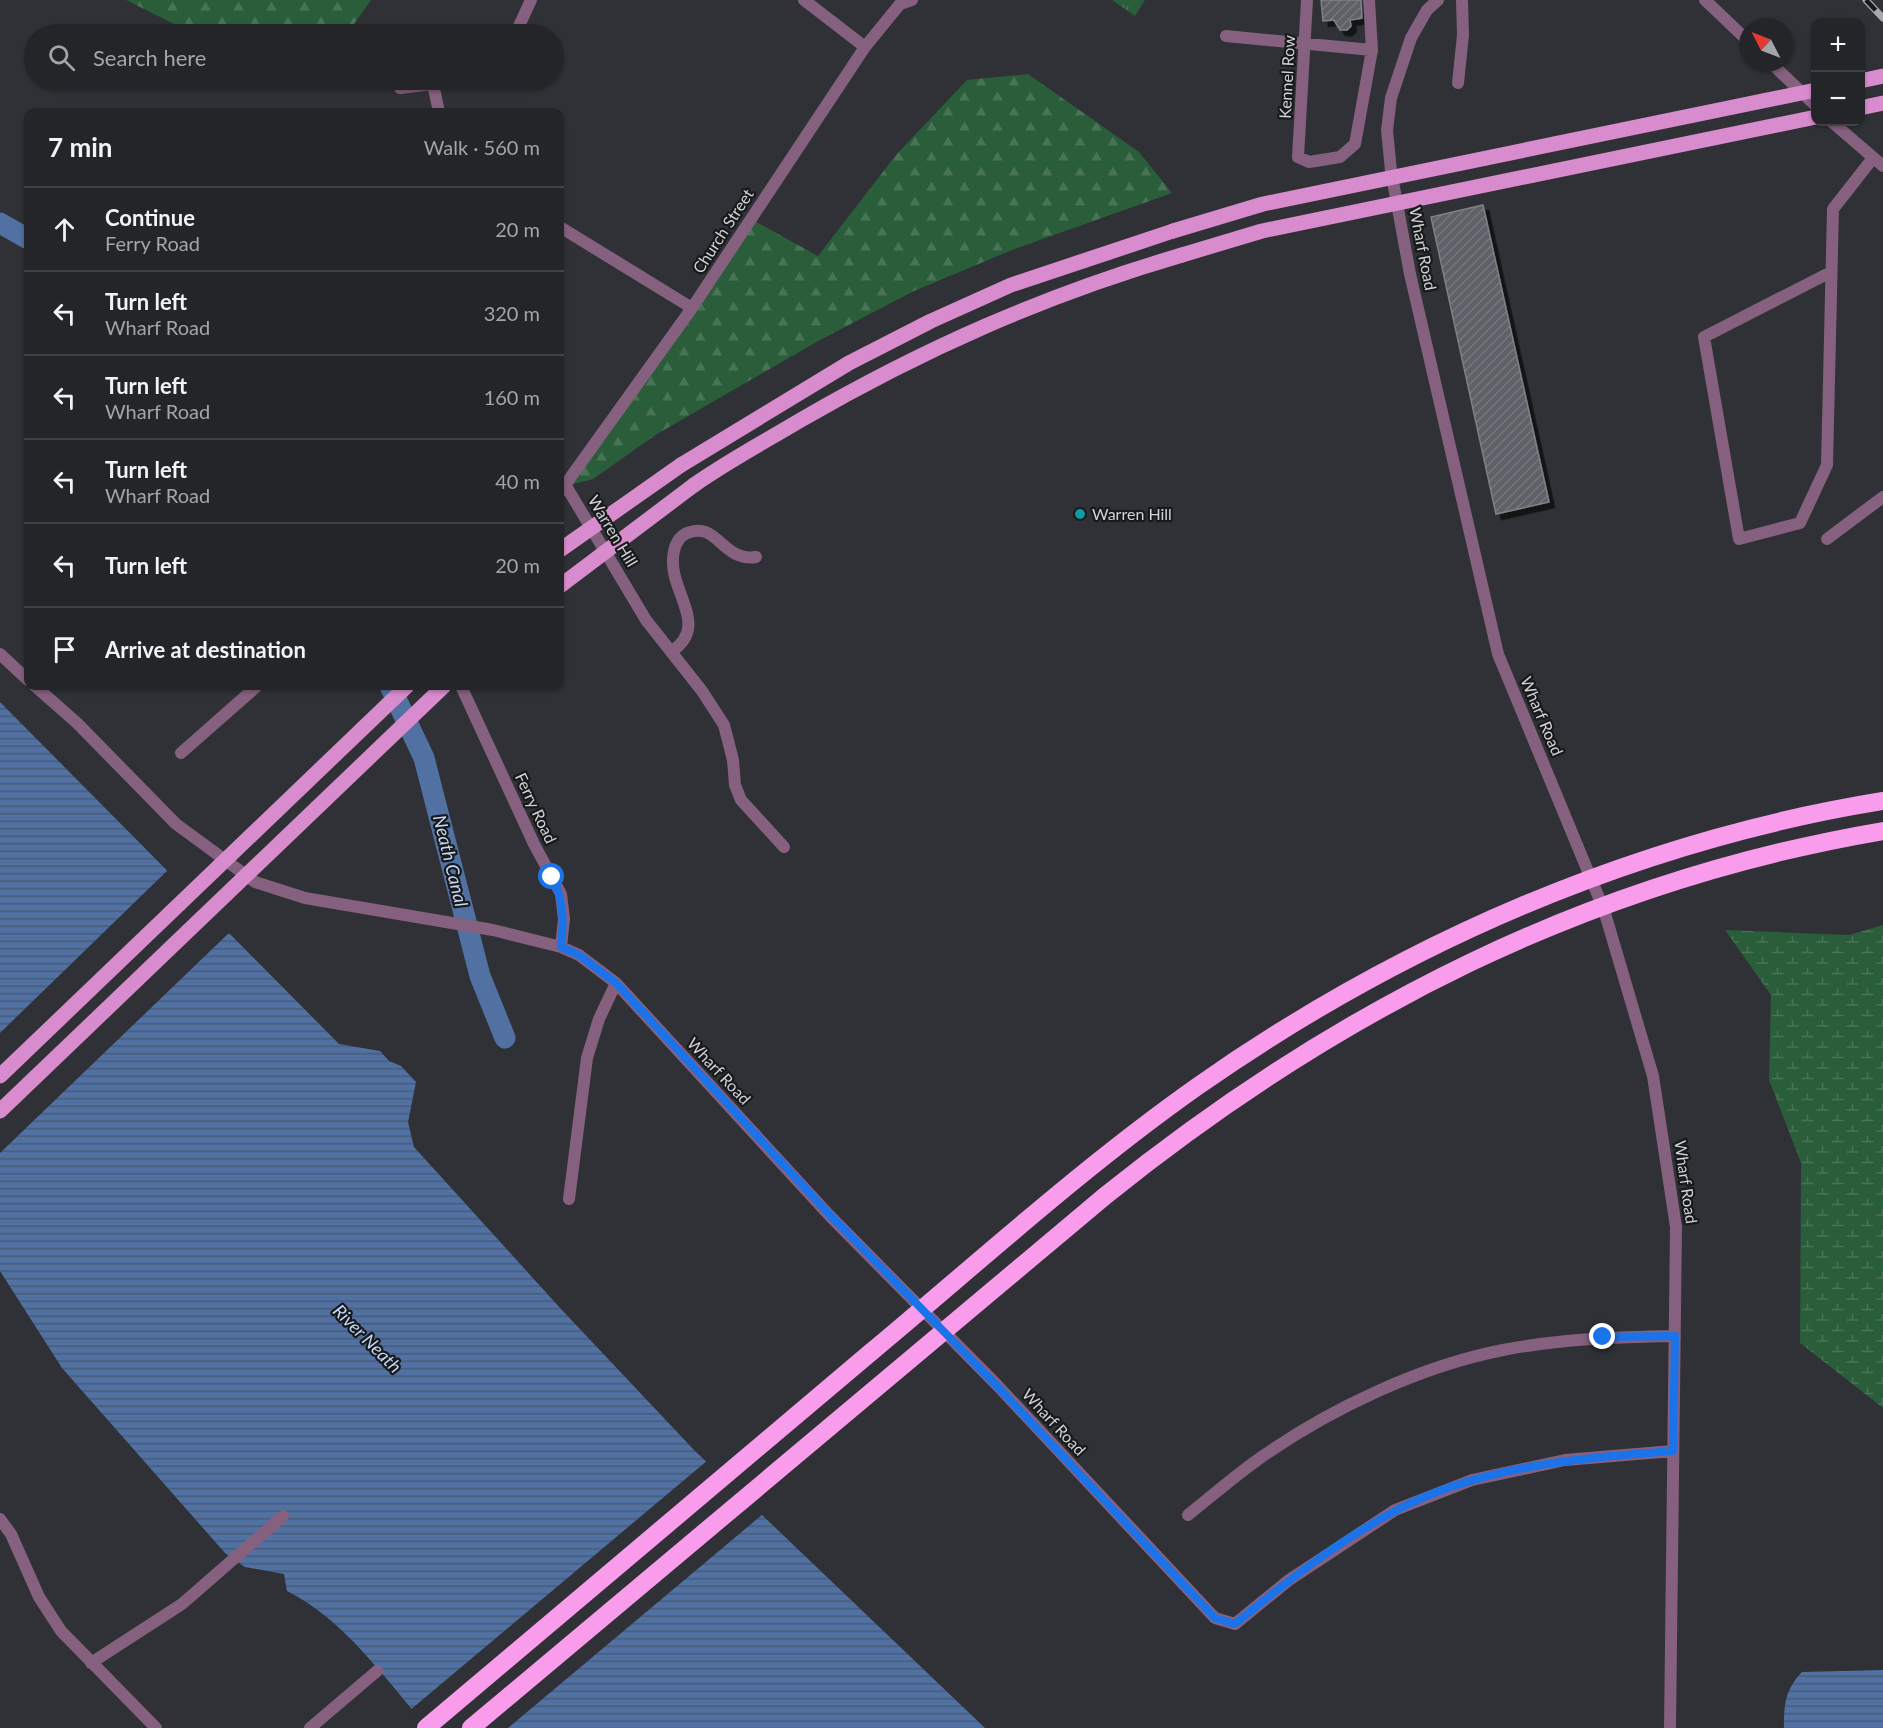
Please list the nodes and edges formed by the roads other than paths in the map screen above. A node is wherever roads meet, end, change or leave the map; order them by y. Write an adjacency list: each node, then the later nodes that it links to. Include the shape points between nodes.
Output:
1 (531, 0): 9 (street)
2 (804, 0): 13 (street)
3 (1307, 0): 12 (street, Kennel Row)
4 (1369, 0): 14 (street)
5 (1438, 0): 55 (street, Wharf Road, via 1427,10 1411,38 1391,98 1387,130 1391,171 1410,274 1498,654 1604,910 1653,1076 1676,1227)
6 (1462, 0): 18 (street)
7 (1705, 0): 10 (street)
8 (904, 1): 13 (street, Church Street)
9 (520, 24)
10 (1739, 32)
11 (1226, 36): 12 (street)
12 (1305, 43): 14 (street); 14 (street, Kennel Row, via 1298,157 1309,162 1340,157 1355,144)
13 (865, 46): 30 (street, Church Street)
14 (1372, 50)
15 (1780, 72): 21 (street)
16 (1883, 76): 17 (main road)
17 (1865, 80)
18 (1458, 83)
19 (438, 90): 24 (street)
20 (1811, 91): 35 (main road, bridge, via 1263,204 1011,285 849,363 681,465)
21 (1811, 102)
22 (1883, 103): 23 (main road)
23 (1865, 107)
24 (439, 108)
25 (1811, 118): 37 (main road, bridge, via 1274,229 1182,255 1031,306 940,344 862,385 694,485)
26 (1837, 126): 27 (street)
27 (1878, 162): 29 (street, via 1833,209)
28 (564, 229): 30 (street)
29 (1831, 272): 29 (street, via 1827,465 1800,523 1739,539 1704,337)
30 (692, 308): 31 (street, Church Street)
31 (564, 488)
32 (564, 491): 38 (street, Warren Hill, via 646,620)
33 (1883, 497): 34 (street)
34 (1827, 539)
35 (564, 547)
36 (756, 557): 38 (street, via 736,555 713,534 697,530 683,535 675,546 671,564 690,619 690,632)
37 (564, 583)
38 (671, 652): 49 (street, Warren Hill, via 724,725 741,800)
39 (0, 654): 40 (street)
40 (24, 676)
41 (40, 690): 50 (street, Wharf Road, via 176,824 255,882 305,897 493,930)
42 (252, 690): 46 (street)
43 (403, 690): 52 (main road, bridge)
44 (440, 690): 53 (main road, bridge)
45 (463, 690): 50 (street, Ferry Road, via 561,894)
46 (181, 753)
47 (1883, 801): 64 (highway, bridge, via 1800,816 1694,845 1535,900 1428,947 1258,1045 1143,1127 1031,1217)
48 (1883, 831): 65 (highway, bridge, via 1728,866 1629,896 1409,991 1316,1044 1206,1118 1114,1188)
49 (784, 848)
50 (561, 947): 51 (street, Wharf Road, via 579,955)
51 (616, 983): 54 (street, via 586,1058); 56 (street, Wharf Road, via 830,1215 1215,1618 1235,1624 1289,1580 1395,1510 1472,1480 1565,1460)
52 (0, 1076)
53 (0, 1111)
54 (569, 1199)
55 (1675, 1336): 56 (street, Wharf Road); 57 (street, via 1603,1337 1543,1344 1501,1351 1409,1379 1362,1400 1264,1455)
56 (1673, 1451): 66 (street, Wharf Road)
57 (1188, 1515)
58 (283, 1516): 60 (street, via 182,1604)
59 (0, 1519): 60 (street, via 61,1632)
60 (91, 1663): 62 (street)
61 (377, 1671): 63 (street)
62 (156, 1728)
63 (310, 1728)
64 (426, 1728)
65 (471, 1728)
66 (1670, 1728)

